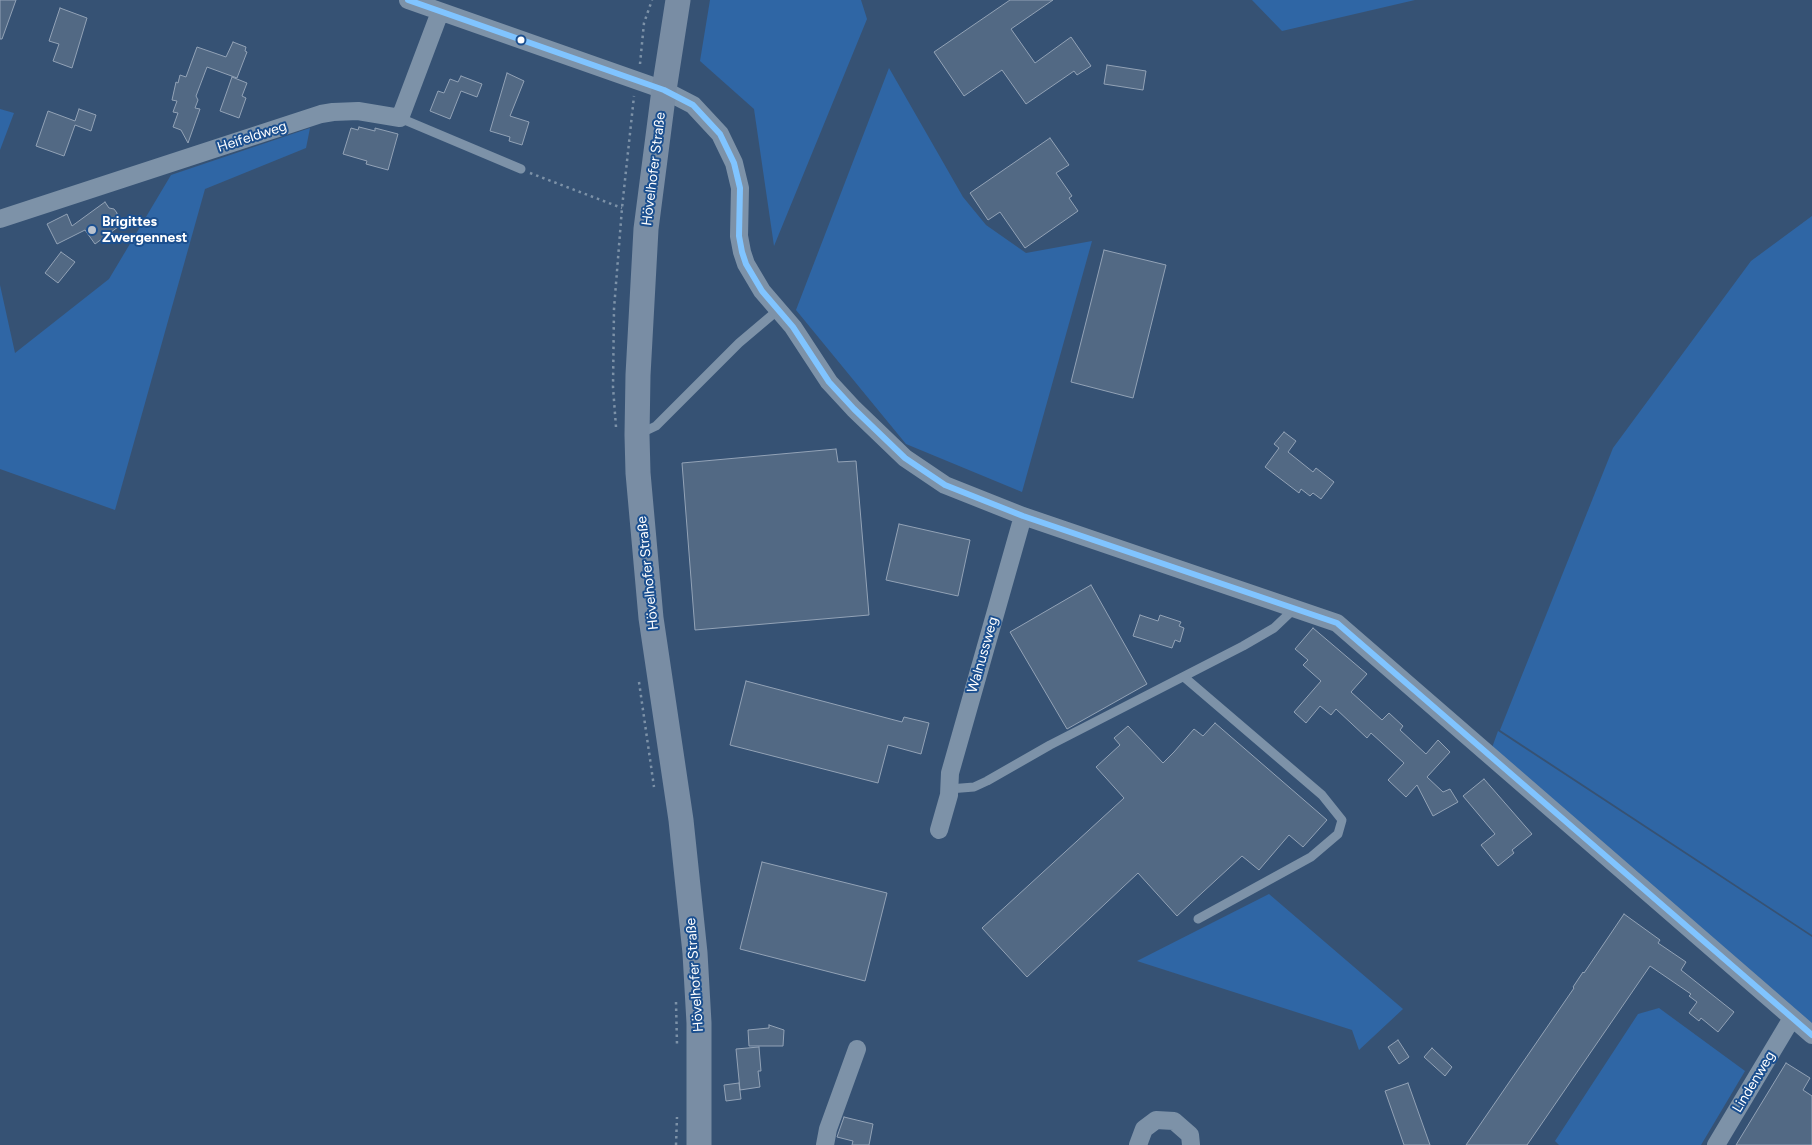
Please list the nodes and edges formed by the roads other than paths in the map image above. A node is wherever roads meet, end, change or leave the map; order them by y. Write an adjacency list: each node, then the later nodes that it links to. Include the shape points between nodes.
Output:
1 (408, 0): 3 (street)
2 (678, 0): 4 (main road, Hövelhofer Straße)
3 (440, 12): 4 (street); 5 (street)
4 (664, 90): 8 (street, via 692,105 720,134 740,188 742,252 762,291); 9 (main road, Hövelhofer Straße, via 646,238)
5 (400, 118): 6 (lane); 7 (street, Heifeldweg, via 358,110 321,114)
6 (521, 169)
7 (0, 219)
8 (778, 310): 9 (lane, via 739,343 656,426); 10 (street, via 830,382 905,458 945,486)
9 (637, 435): 19 (main road, Hövelhofer Straße, via 651,618 681,820 695,953 699,1023)
10 (1023, 516): 11 (street); 13 (street, Walnussweg, via 950,773)
11 (1295, 608): 12 (lane, via 1274,628); 16 (street, via 1337,623)
12 (1184, 677): 13 (lane, via 974,787); 15 (lane, via 1322,795 1342,820 1338,834 1311,857)
13 (949, 792): 14 (street, Walnussweg)
14 (939, 830)
15 (1198, 919)
16 (1792, 1018): 17 (street); 23 (street, Lindenweg)
17 (1812, 1035)
18 (857, 1049): 20 (street)
19 (699, 1145)
20 (825, 1145)
21 (1138, 1145): 22 (street, via 1144,1129 1156,1120 1174,1121 1190,1135)
22 (1191, 1145)
23 (1716, 1145)

